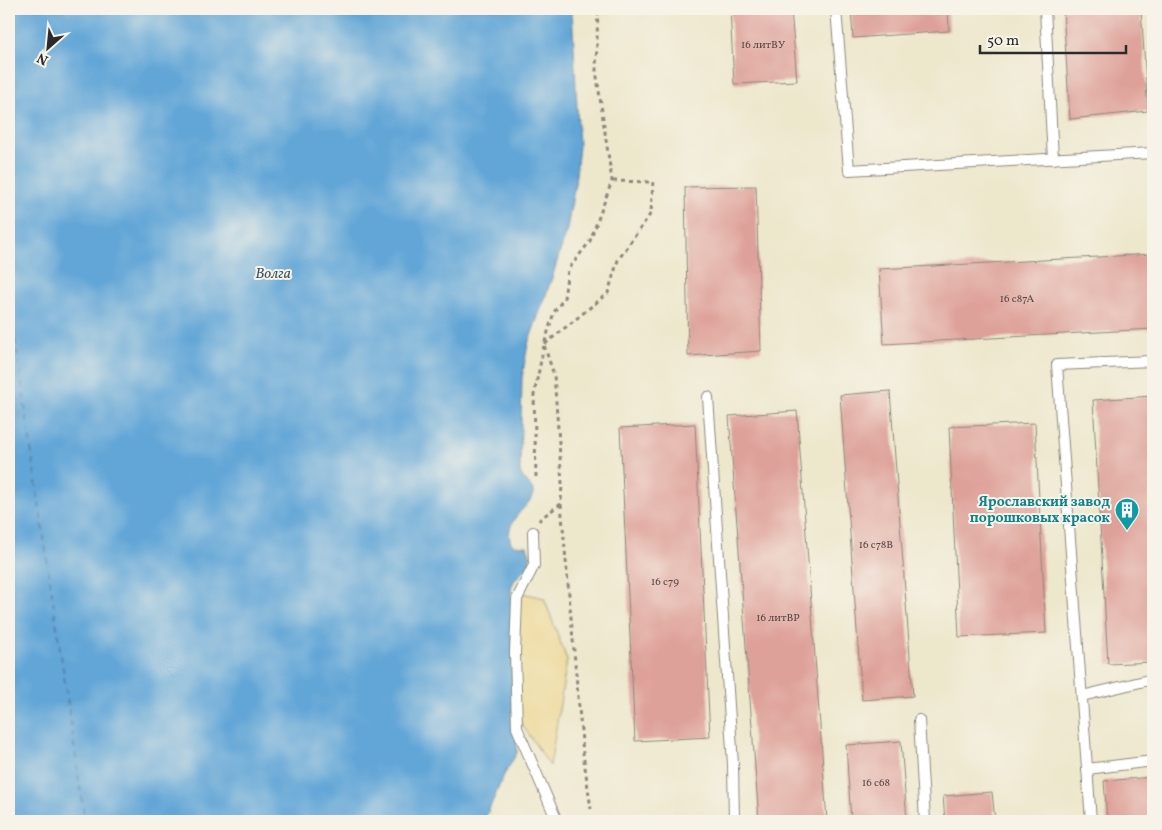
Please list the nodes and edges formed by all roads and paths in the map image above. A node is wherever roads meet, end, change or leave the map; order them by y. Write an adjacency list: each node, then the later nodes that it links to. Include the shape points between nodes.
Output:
1 (598, 9): 6 (path, via 596,70)
2 (836, 9): 5 (lane, via 849,170)
3 (1045, 9): 5 (lane)
4 (1153, 153): 5 (lane)
5 (1053, 159)
6 (612, 181): 7 (path, via 590,241 568,270 564,298 554,312); 7 (path, via 652,182 651,213 618,260 608,293)
7 (544, 344): 10 (path, via 534,395); 11 (path, via 554,375)
8 (1153, 361): 14 (lane, via 1057,365)
9 (708, 397): 20 (lane)
10 (536, 477)
11 (561, 504): 12 (path, via 541,518); 18 (path)
12 (533, 532): 19 (lane, via 534,565 517,599 517,728)
13 (1153, 679): 14 (lane)
14 (1082, 696): 17 (lane)
15 (918, 720): 21 (lane)
16 (1153, 761): 17 (lane)
17 (1087, 769): 22 (lane)
18 (591, 809)
19 (557, 821)
20 (734, 821)
21 (925, 821)
22 (1091, 821)

